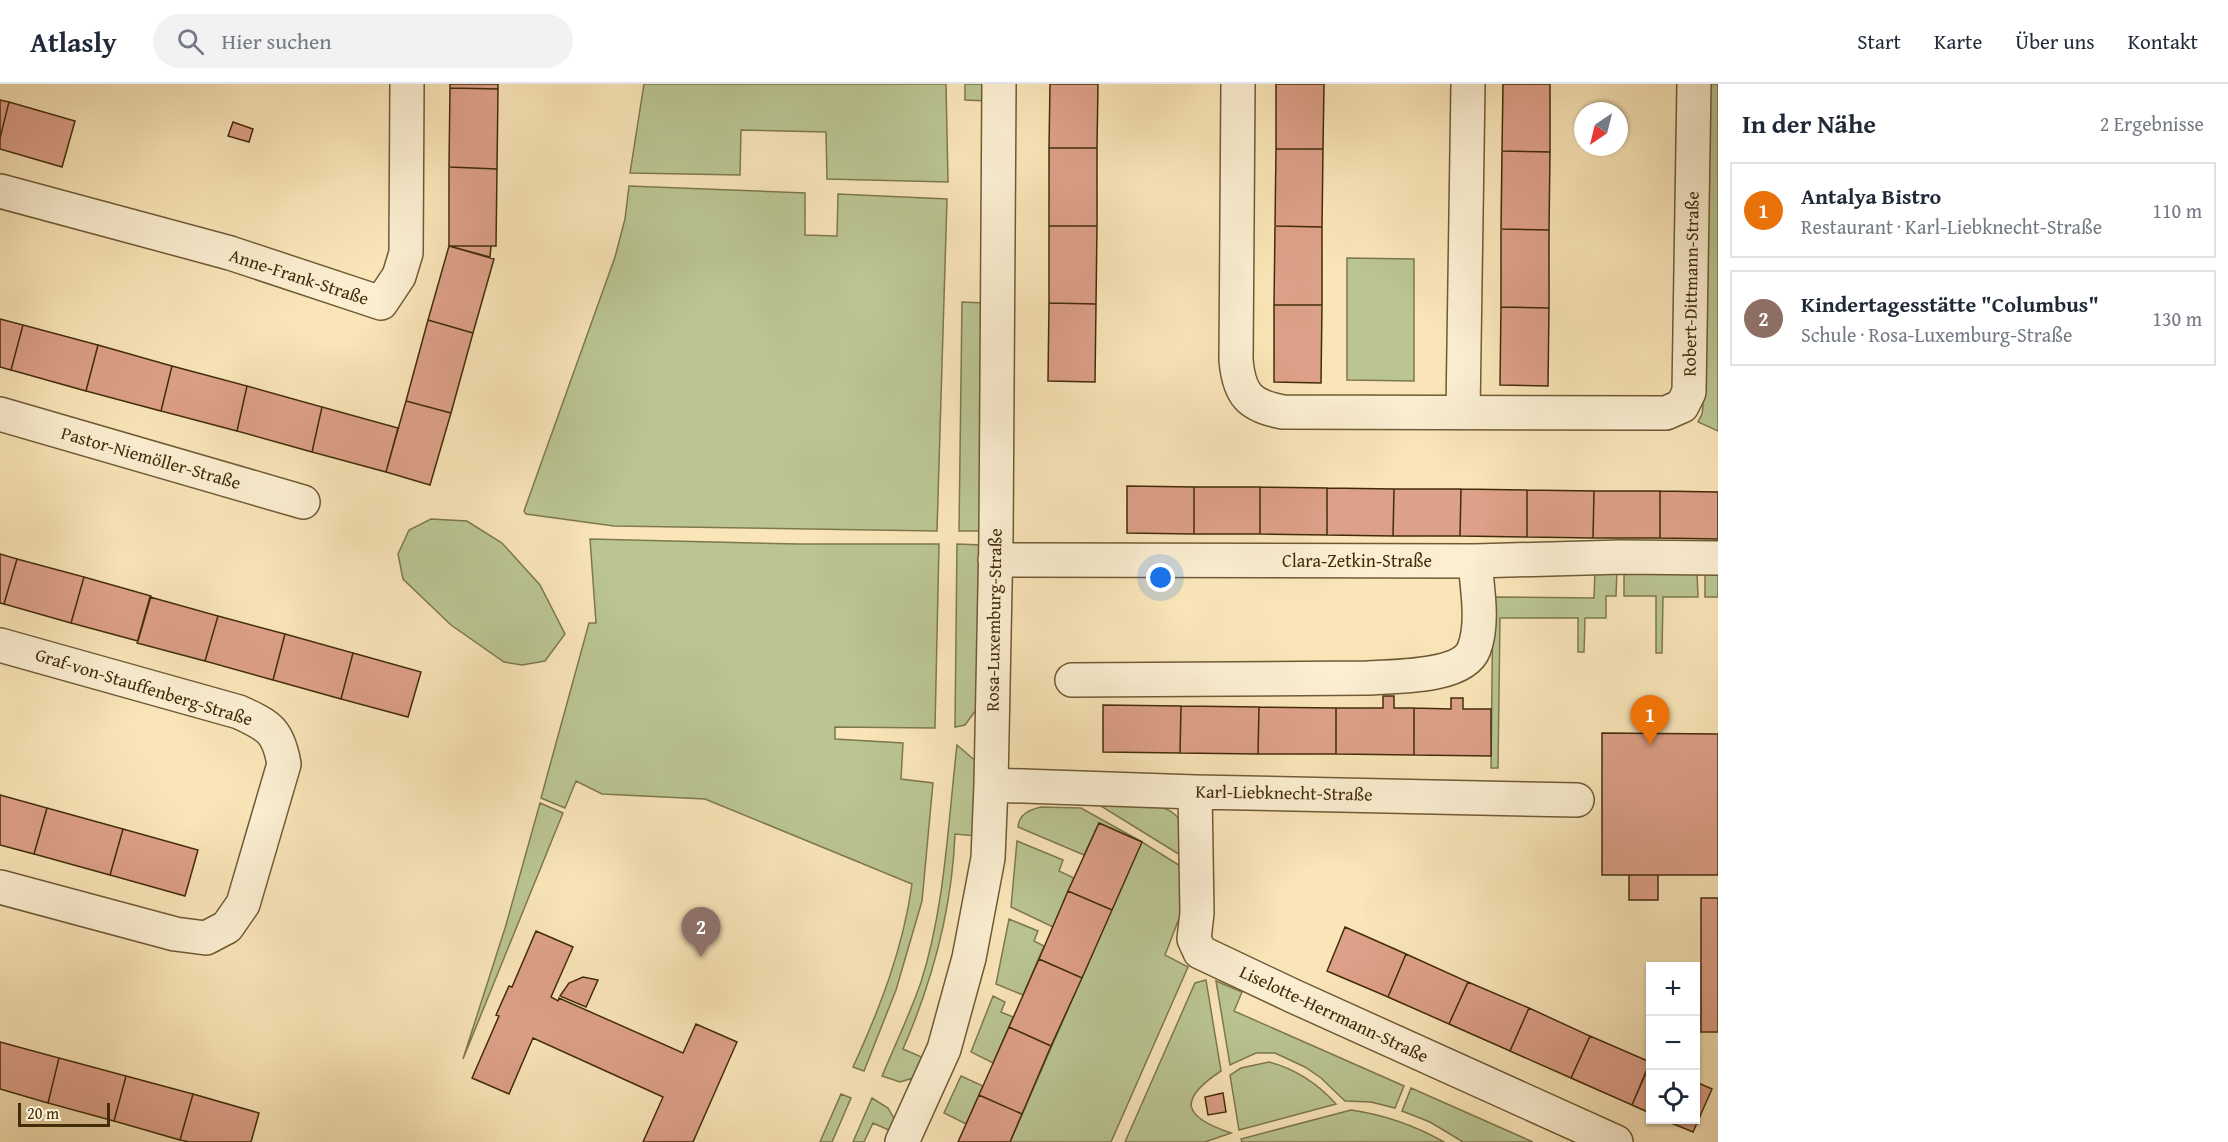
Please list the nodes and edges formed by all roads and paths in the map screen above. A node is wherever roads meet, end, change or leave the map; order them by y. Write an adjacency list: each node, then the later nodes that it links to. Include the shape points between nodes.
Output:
1 (407, 84): 6 (street, Anne-Frank-Straße, via 406,253 399,276 381,303 230,253)
2 (999, 84): 11 (street, Rosa-Luxemburg-Straße)
3 (1238, 84): 7 (street, Robert-Dittmann-Straße, via 1236,360 1243,392 1256,405 1283,412)
4 (1468, 84): 7 (street)
5 (1694, 84): 7 (street, Robert-Dittmann-Straße, via 1689,392 1682,406 1666,413)
6 (0, 190)
7 (1462, 412)
8 (0, 414): 9 (street, Pastor-Niemöller-Straße)
9 (303, 502)
10 (1718, 558): 12 (street, Clara-Zetkin-Straße)
11 (995, 560): 12 (street, Clara-Zetkin-Straße); 15 (street, Rosa-Luxemburg-Straße)
12 (1475, 561): 14 (street, via 1479,625 1475,648 1464,663 1450,669 1368,678)
13 (0, 645): 18 (street, Graf-von-Stauffenberg-Straße, via 239,712 265,724 280,743 284,764 243,904 227,927 206,938 175,934)
14 (1072, 680)
15 (991, 785): 16 (street, Karl-Liebknecht-Straße); 19 (street, Rosa-Luxemburg-Straße, via 988,858 969,958 944,1049)
16 (1195, 792): 17 (street, Karl-Liebknecht-Straße); 20 (street, Liselotte-Herrmann-Straße, via 1194,939 1200,952)
17 (1577, 800)
18 (0, 887)
19 (902, 1142)
20 (1616, 1142)

